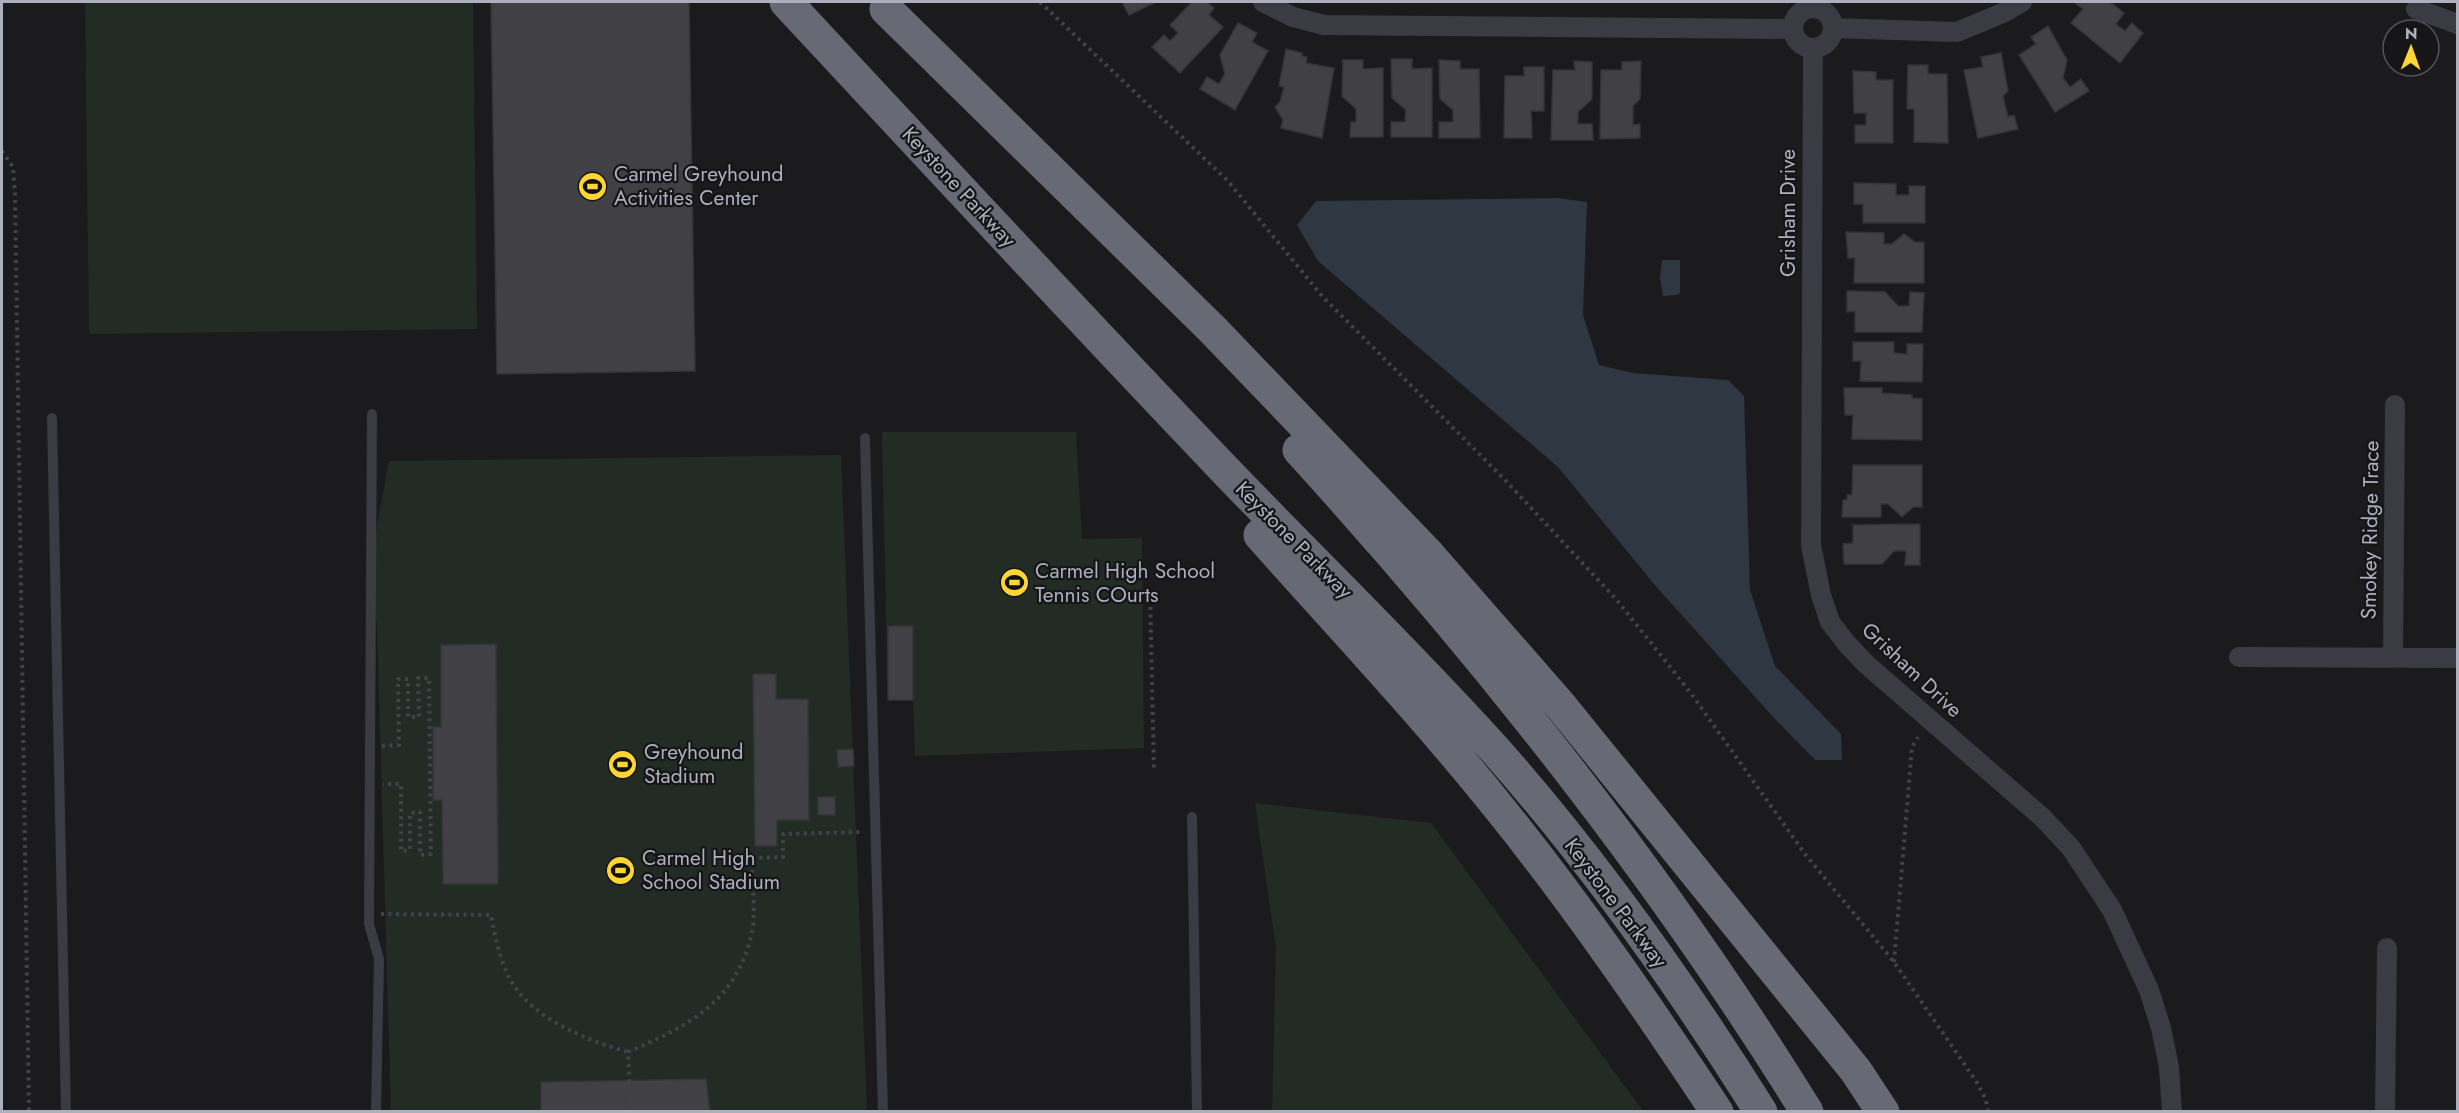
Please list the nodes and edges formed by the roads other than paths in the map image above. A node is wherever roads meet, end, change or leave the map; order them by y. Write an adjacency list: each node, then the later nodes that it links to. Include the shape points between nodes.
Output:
1 (786, 2): 11 (highway, Keystone Parkway)
2 (1263, 2): 9 (street, via 1293,17 1324,25)
3 (2022, 2): 8 (street, via 1957,32)
4 (883, 5): 27 (highway, Keystone Parkway, via 1230,375 1467,645 1686,928); 28 (highway, via 1213,330 1429,555 1561,706 1856,1071)
5 (1814, 5): 8 (street, via 1827,13); 9 (street, via 1796,17)
6 (2416, 9): 7 (street)
7 (2457, 24)
8 (1833, 28): 10 (street, via 1827,43)
9 (1793, 29): 10 (street, via 1798,42)
10 (1813, 48): 29 (street, Grisham Drive, via 1811,545 1830,622 1866,664 2043,818 2091,877 2112,910 2149,990 2169,1067)
11 (1069, 305): 25 (highway, via 1207,477 1402,694 1499,809 1635,988); 26 (highway, Keystone Parkway, via 1440,690 1520,779 1639,932)
12 (2395, 405): 17 (street, Smokey Ridge Trace)
13 (372, 414): 22 (lane, via 369,924 379,959)
14 (52, 418): 21 (lane)
15 (865, 438): 23 (lane)
16 (2239, 657): 17 (street)
17 (2393, 657): 18 (street)
18 (2457, 658)
19 (1192, 817): 24 (lane)
20 (2387, 948): 30 (street)
21 (66, 1112)
22 (376, 1112)
23 (883, 1112)
24 (1197, 1112)
25 (1717, 1112)
26 (1761, 1112)
27 (1808, 1112)
28 (1883, 1112)
29 (2172, 1112)
30 (2385, 1112)

